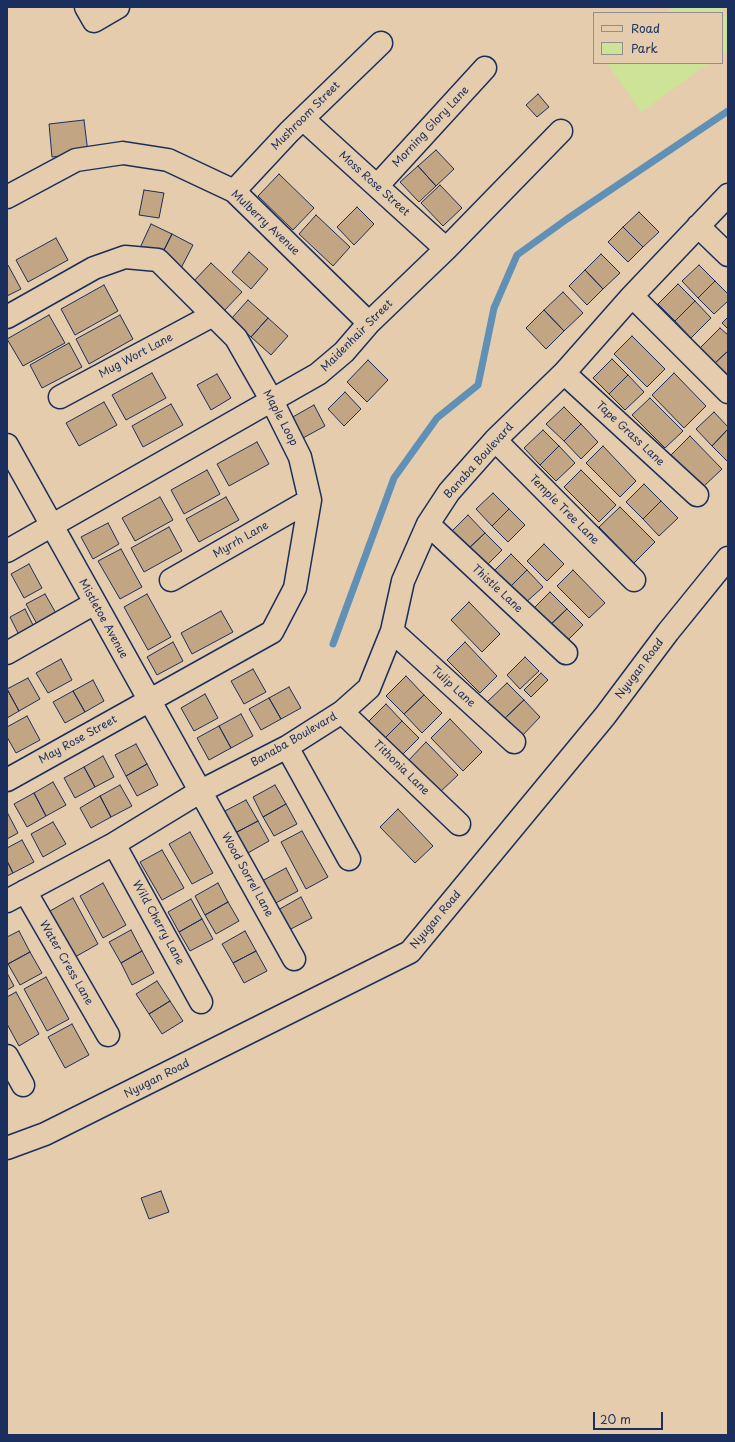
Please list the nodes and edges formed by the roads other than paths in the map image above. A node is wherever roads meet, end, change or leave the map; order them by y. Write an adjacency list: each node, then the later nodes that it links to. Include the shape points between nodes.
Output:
1 (86, 7): 2 (street, via 94,21)
2 (118, 7)
3 (381, 43): 5 (street, Mushroom Street)
4 (485, 68): 7 (street, Morning Glory Lane)
5 (303, 119): 7 (street, Moss Rose Street); 8 (street, Mushroom Street)
6 (561, 131): 12 (street, Maidenhair Street)
7 (377, 186): 12 (street, Moss Rose Street)
8 (234, 191): 10 (street, Mulberry Avenue, via 168,160 123,153 76,160); 17 (street, Mulberry Avenue)
9 (728, 196): 11 (street, Banaba Boulevard)
10 (7, 197)
11 (698, 226): 13 (street); 14 (street, Banaba Boulevard)
12 (446, 249): 17 (street, Maidenhair Street)
13 (728, 255)
14 (632, 296): 18 (street, Banaba Boulevard); 19 (street)
15 (213, 315): 16 (street, Maple Loop, via 158,260 125,257 94,268); 20 (street, Mug Wort Lane); 21 (street, Maple Loop, via 236,338)
16 (7, 317)
17 (369, 323): 21 (street, Maidenhair Street, via 344,352 318,374)
18 (564, 372): 22 (street, Banaba Boulevard); 24 (street, Tape Grass Lane)
19 (728, 392)
20 (60, 397)
21 (272, 402): 25 (street, Maple Loop, via 300,457); 27 (street, Maidenhair Street)
22 (495, 440): 26 (street, Banaba Boulevard, via 449,492); 31 (street, Temple Tree Lane)
23 (7, 445): 27 (street, Mistletoe Avenue)
24 (697, 495)
25 (310, 500): 30 (street, Myrrh Lane); 36 (street, Maple Loop, via 295,588 272,632)
26 (428, 524): 33 (street, Banaba Boulevard, via 403,580); 35 (street, Thistle Lane)
27 (52, 527): 28 (street, Maidenhair Street); 32 (street, Mistletoe Avenue)
28 (7, 551)
29 (728, 558): 51 (street, Nyugan Road, via 604,716 410,952 45,1134)
30 (171, 580)
31 (634, 580)
32 (95, 603): 34 (street); 36 (street, Mistletoe Avenue)
33 (392, 631): 37 (street, Banaba Boulevard, via 369,688); 38 (street, Tulip Lane)
34 (7, 653)
35 (566, 653)
36 (149, 700): 40 (street, May Rose Street); 41 (street, Mistletoe Avenue)
37 (342, 712): 39 (street, Banaba Boulevard); 42 (street, Tithonia Lane)
38 (514, 742)
39 (287, 747): 41 (street, Banaba Boulevard); 44 (street)
40 (7, 780)
41 (201, 791): 43 (street, Banaba Boulevard); 46 (street, Wood Sorrel Lane)
42 (459, 824)
43 (114, 844): 45 (street, Banaba Boulevard); 47 (street, Wild Cherry Lane)
44 (349, 859)
45 (16, 896): 48 (street, Water Cress Lane)
46 (294, 959)
47 (201, 1002)
48 (108, 1035)
49 (7, 1056): 50 (street)
50 (23, 1085)
51 (7, 1148)

